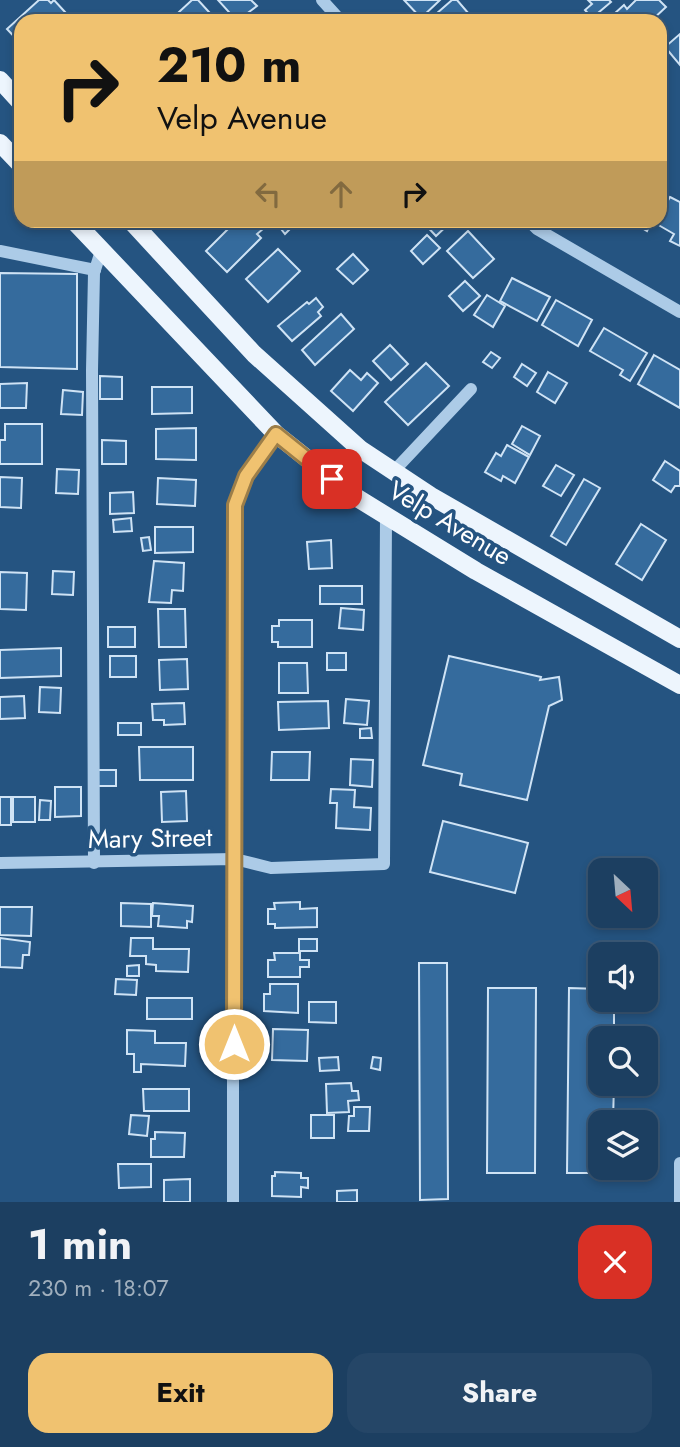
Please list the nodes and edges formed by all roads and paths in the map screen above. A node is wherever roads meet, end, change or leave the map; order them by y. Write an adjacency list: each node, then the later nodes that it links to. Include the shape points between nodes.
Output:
1 (322, 0): 2 (street)
2 (335, 14)
3 (0, 80): 4 (main road)
4 (14, 95)
5 (0, 143): 6 (main road)
6 (14, 158)
7 (80, 228): 11 (main road, Velp Avenue)
8 (138, 228): 16 (main road, Velp Avenue, via 286,385)
9 (536, 228): 13 (street)
10 (0, 251): 12 (street)
11 (101, 251): 12 (street); 15 (main road, Velp Avenue)
12 (95, 270): 22 (street)
13 (680, 312)
14 (471, 389): 16 (street)
15 (276, 434): 17 (main road, Velp Avenue); 20 (street, via 246,476 235,505)
16 (393, 472): 18 (main road, Velp Avenue)
17 (386, 517): 19 (main road, Velp Avenue); 20 (street, Mary Street, via 384,864 271,868)
18 (680, 639)
19 (680, 684)
20 (236, 859): 22 (street, Mary Street); 24 (street)
21 (0, 863): 22 (street, Mary Street)
22 (94, 863)
23 (680, 1163): 25 (street)
24 (233, 1202)
25 (680, 1202)

